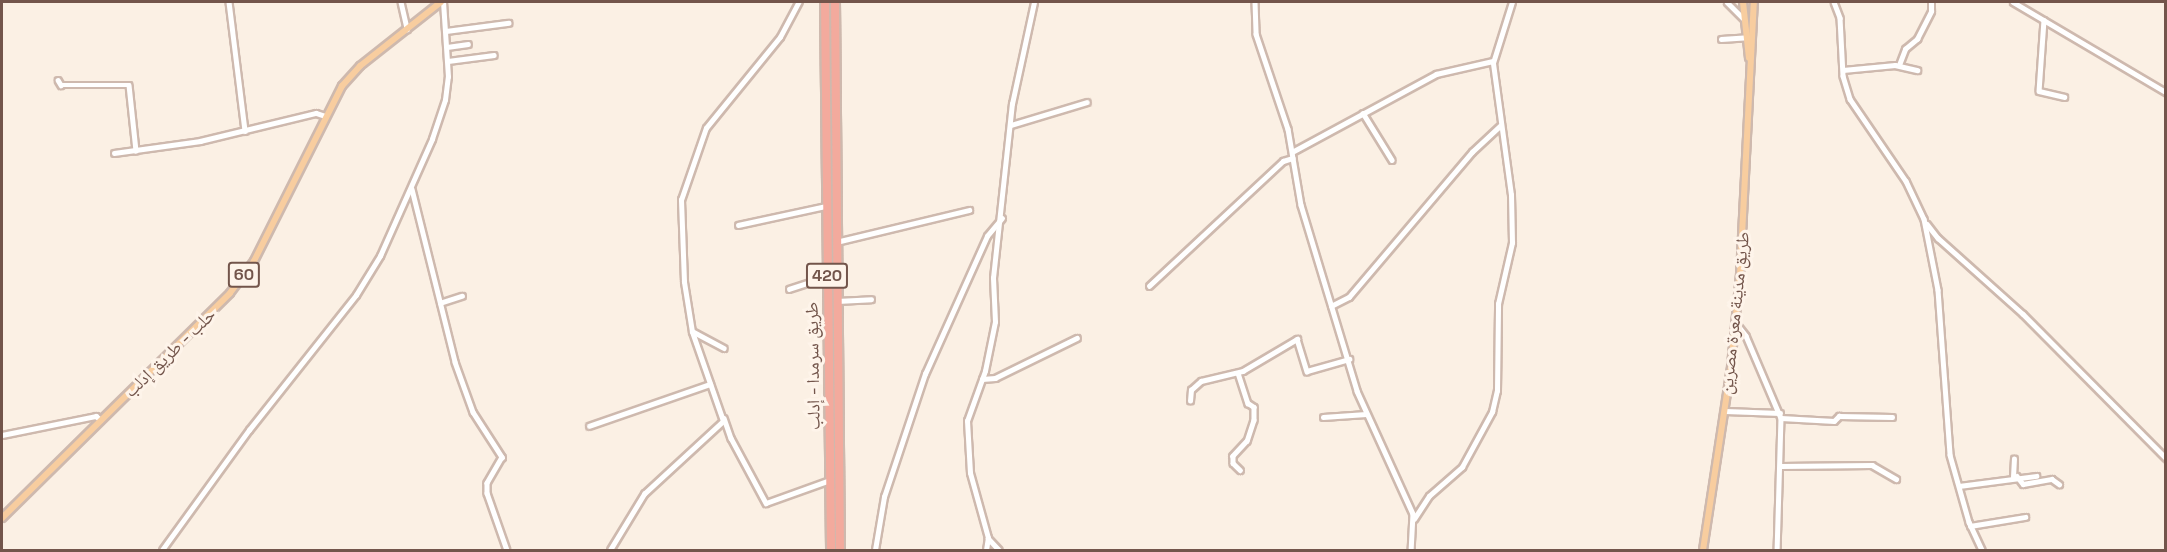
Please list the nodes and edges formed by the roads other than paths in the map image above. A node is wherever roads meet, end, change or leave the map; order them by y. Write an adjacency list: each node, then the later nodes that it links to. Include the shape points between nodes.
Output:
1 (229, 2): 40 (street)
2 (401, 2): 19 (street)
3 (442, 2): 19 (main road, حلب - طريق إدلب / 60); 20 (street)
4 (799, 2): 62 (street, via 780,37 706,128 689,167 681,200 681,234)
5 (825, 2): 47 (highway, طريق سرمدا - إدلب / 420)
6 (835, 2): 52 (highway, طريق سرمدا - إدلب / 420)
7 (1034, 2): 38 (street, via 1018,68)
8 (1256, 2): 42 (street, via 1256,34)
9 (1512, 2): 27 (street)
10 (1728, 2): 16 (street)
11 (1743, 2): 16 (main road, طريق مدينة معرة مصرين)
12 (1754, 2): 31 (main road, طريق مدينة معرة مصرين)
13 (1834, 2): 29 (street, via 1840,18)
14 (1931, 2): 28 (street, via 1931,11 1917,39 1905,49)
15 (2013, 2): 17 (street)
16 (1744, 19): 21 (main road, طريق مدينة معرة مصرين)
17 (2044, 20): 33 (street); 34 (street, via 2039,92)
18 (508, 23): 20 (street)
19 (408, 28): 37 (main road, حلب - طريق إدلب / 60, via 350,75)
20 (447, 31): 24 (street)
21 (1747, 37): 22 (street); 31 (main road, طريق مدينة معرة مصرين)
22 (1720, 39)
23 (468, 44): 24 (street)
24 (447, 47): 26 (street)
25 (494, 55): 26 (street)
26 (448, 61): 46 (street, via 445,100)
27 (1493, 62): 36 (street, via 1436,74); 39 (street)
28 (1899, 65): 29 (street); 30 (street)
29 (1843, 70): 50 (street, via 1860,120 1906,181)
30 (1917, 70)
31 (1751, 74): 61 (main road, طريق مدينة معرة مصرين, via 1747,189)
32 (58, 80): 41 (street, via 61,86 129,85)
33 (2165, 91)
34 (2064, 97)
35 (1087, 102): 38 (street)
36 (1363, 113): 42 (street); 45 (street)
37 (325, 116): 40 (street, via 316,113); 76 (main road, حلب - طريق إدلب / 60, via 241,279)
38 (1011, 125): 49 (street)
39 (1500, 126): 60 (street, via 1472,152 1349,297); 91 (street, via 1511,195 1512,243 1498,304 1497,391 1492,412 1462,467 1430,496)
40 (245, 131): 41 (street)
41 (136, 151): 43 (street)
42 (1292, 152): 44 (street)
43 (114, 153)
44 (1293, 158): 54 (street, via 1283,161); 60 (street, via 1301,205)
45 (1392, 160)
46 (412, 189): 59 (street); 94 (street, via 381,256 356,295 249,430)
47 (826, 206): 51 (street); 53 (highway, طريق سرمدا - إدلب / 420)
48 (969, 210): 52 (street)
49 (1002, 218): 67 (street, via 993,278 995,322); 99 (street, via 987,236 925,374 885,497)
50 (1924, 219): 79 (street, via 1938,238 2023,314); 88 (street, via 1938,290 1950,455)
51 (738, 225)
52 (836, 242): 58 (highway, طريق سرمدا - إدلب / 420)
53 (827, 277): 55 (street); 86 (highway, طريق سرمدا - إدلب / 420)
54 (1149, 286)
55 (789, 289)
56 (462, 296): 59 (street)
57 (871, 299): 58 (street)
58 (837, 301): 98 (highway, طريق سرمدا - إدلب / 420)
59 (440, 303): 95 (street, via 473,412 502,457 487,483 487,493)
60 (1331, 306): 65 (street)
61 (1734, 321): 70 (main road, طريق مدينة معرة مصرين); 73 (street, via 1746,336)
62 (692, 331): 64 (street); 68 (street)
63 (1077, 338): 67 (street, via 995,378)
64 (724, 348)
65 (1349, 359): 66 (street, via 1306,370 1297,339); 71 (street)
66 (1238, 373): 69 (street, via 1201,381 1191,390); 82 (street, via 1248,404 1254,407 1252,430 1233,456 1233,463)
67 (982, 379): 93 (street, via 967,421 965,442)
68 (711, 384): 72 (street); 77 (street)
69 (1190, 401)
70 (1725, 411): 73 (street); 103 (main road, طريق مدينة معرة مصرين)
71 (1366, 414): 74 (street); 91 (street, via 1402,485)
72 (723, 415): 86 (street, via 732,442 766,503); 96 (street, via 722,423 708,439 644,494)
73 (1780, 415): 75 (street, via 1834,421 1839,417); 81 (street)
74 (1323, 417)
75 (1892, 417)
76 (101, 420): 78 (street, via 96,416); 90 (main road, حلب - طريق إدلب / 60)
77 (589, 426)
78 (2, 435)
79 (2166, 458)
80 (2014, 459): 84 (street)
81 (1781, 466): 85 (street, via 1872,465); 104 (street)
82 (1240, 470)
83 (2036, 476): 84 (street)
84 (2015, 477): 87 (street, via 2023,484 2052,479); 88 (street)
85 (1896, 479)
86 (830, 480): 97 (highway, طريق سرمدا - إدلب / 420)
87 (2059, 484)
88 (1959, 486): 92 (street)
89 (2025, 517): 92 (street)
90 (2, 518)
91 (1414, 519): 102 (street)
92 (1970, 526): 105 (street)
93 (988, 538): 100 (street); 101 (street)
94 (162, 550)
95 (507, 550)
96 (610, 550)
97 (831, 550)
98 (840, 550)
99 (875, 550)
100 (986, 550)
101 (999, 550)
102 (1411, 550)
103 (1703, 550)
104 (1778, 550)
105 (1982, 550)

